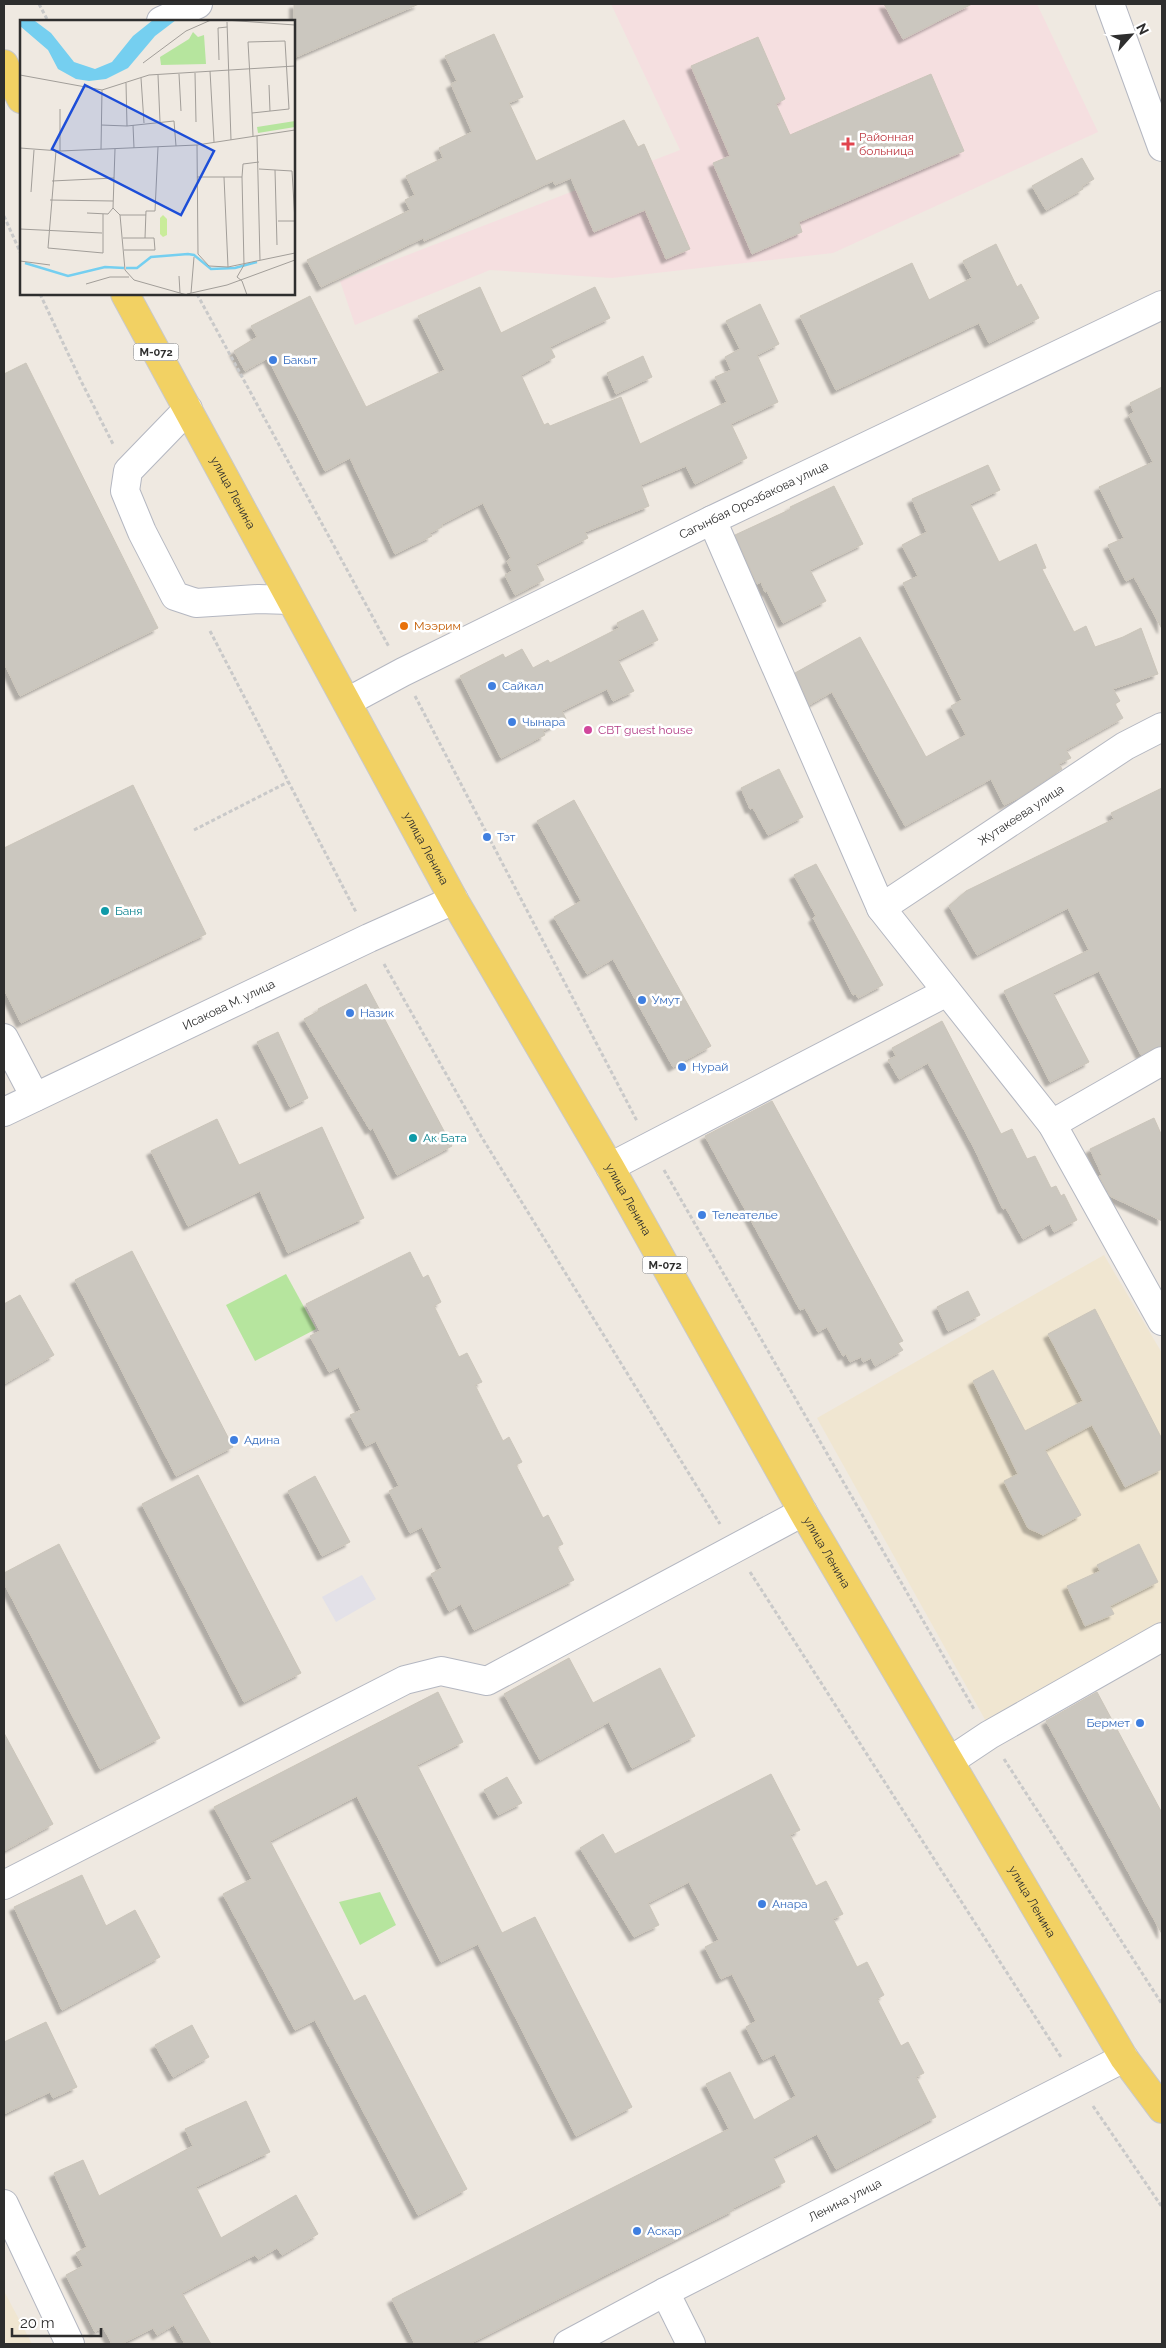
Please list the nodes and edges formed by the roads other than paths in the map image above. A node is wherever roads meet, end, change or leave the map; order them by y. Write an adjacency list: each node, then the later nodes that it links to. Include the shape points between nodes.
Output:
1 (198, 4): 3 (street)
2 (1110, 4): 6 (street)
3 (163, 20)
4 (4, 64): 5 (main road)
5 (20, 98)
6 (1162, 147)
7 (126, 295): 9 (main road, М-072)
8 (1162, 305): 10 (street, Сагынбая Орозбакова улица)
9 (188, 410): 11 (main road, улица Ленина / М-072); 11 (street, via 128,471 125,490 142,532 175,596 196,603 258,598)
10 (712, 520): 12 (street, Сагынбая Орозбакова улица); 15 (street)
11 (290, 600): 12 (main road, улица Ленина / М-072)
12 (348, 702): 14 (main road, улица Ленина / М-072)
13 (1162, 727): 15 (street, Жутакеева улица, via 1125,746)
14 (454, 900): 19 (street, Исакова М. улица); 22 (main road, улица Ленина / М-072)
15 (881, 908): 16 (street)
16 (947, 992): 21 (street); 22 (street)
17 (4, 1038): 19 (street)
18 (1162, 1061): 21 (street)
19 (34, 1097): 20 (street, Исакова М. улица)
20 (4, 1112)
21 (1052, 1124): 23 (street)
22 (610, 1167): 24 (main road, улица Ленина / М-072)
23 (1162, 1321)
24 (803, 1512): 26 (main road, улица Ленина / М-072); 27 (street, via 487,1681 441,1671 405,1680)
25 (1162, 1637): 26 (street, via 989,1735)
26 (950, 1761): 28 (main road, улица Ленина / М-072)
27 (4, 1885)
28 (1124, 2058): 29 (main road, улица Ленина / М-072); 31 (street, Ленина улица)
29 (1162, 2109)
30 (4, 2204): 32 (street)
31 (665, 2292): 33 (street, Ленина улица); 34 (street)
32 (70, 2344)
33 (568, 2344)
34 (691, 2344)

